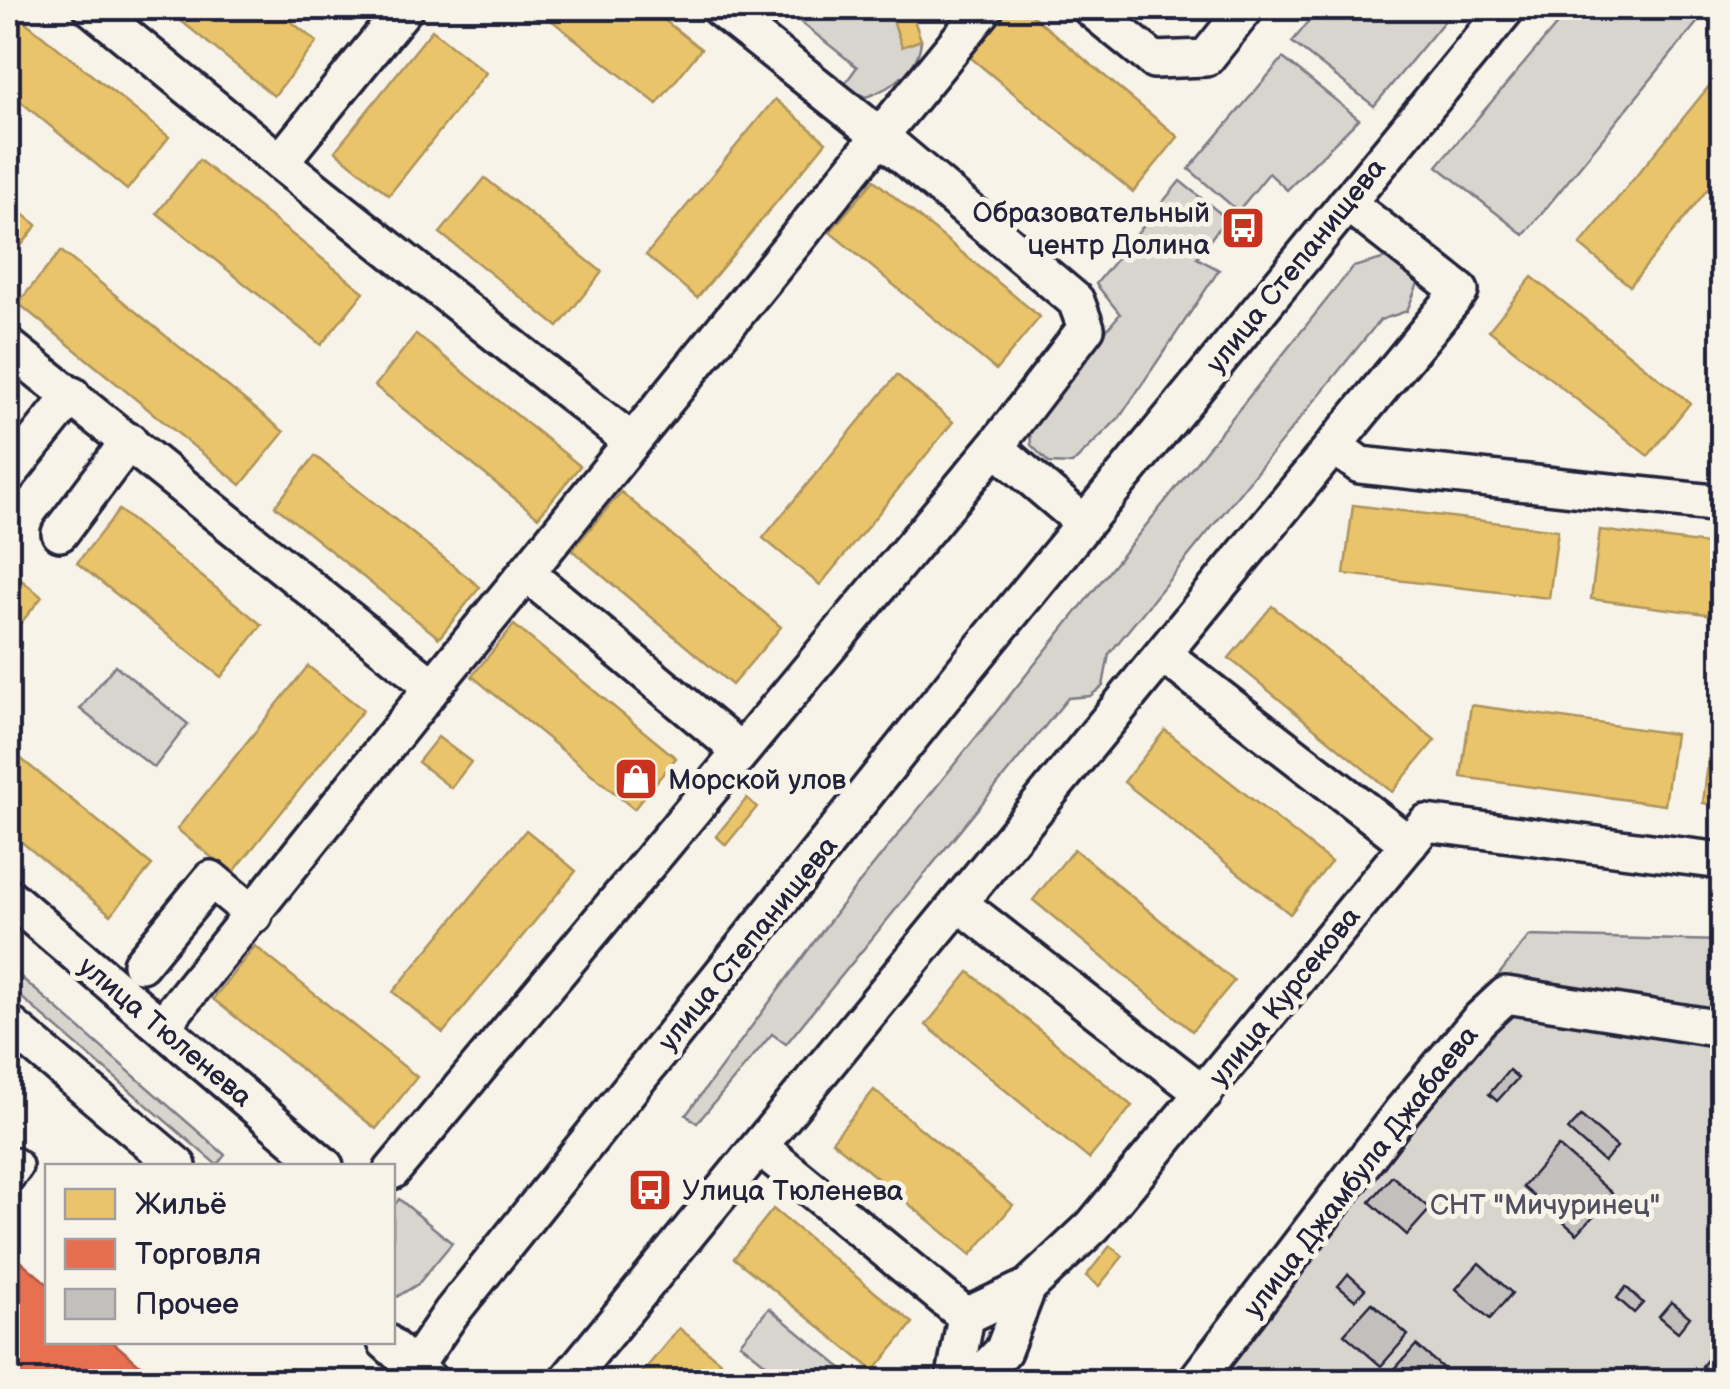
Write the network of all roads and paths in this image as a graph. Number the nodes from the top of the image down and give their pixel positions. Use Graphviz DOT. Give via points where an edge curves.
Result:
graph roads {
  1 [pos="92,8"];
  2 [pos="405,8"];
  3 [pos="718,8"];
  4 [pos="985,8"];
  5 [pos="1090,8"];
  6 [pos="1246,8"];
  7 [pos="1507,8"];
  8 [pos="880,136"];
  9 [pos="280,162"];
  10 [pos="1347,202"];
  11 [pos="8,346"];
  12 [pos="72,395"];
  13 [pos="129,441"];
  14 [pos="632,442"];
  15 [pos="1334,446"];
  16 [pos="995,447"];
  17 [pos="8,475"];
  18 [pos="1722,504"];
  19 [pos="1084,523"];
  20 [pos="60,534"];
  21 [pos="526,572"];
  22 [pos="1164,655"];
  23 [pos="433,686"];
  24 [pos="738,755"];
  25 [pos="1409,844"];
  26 [pos="1722,861"];
  27 [pos="8,896"];
  28 [pos="960,904"];
  29 [pos="254,914"];
  30 [pos="141,964"];
  31 [pos="8,1023"];
  32 [pos="162,1026"];
  33 [pos="1722,1029"];
  34 [pos="1204,1094"];
  35 [pos="760,1148"];
  36 [pos="176,1164"];
  37 [pos="323,1164"];
  38 [pos="395,1166"];
  39 [pos="1028,1287"];
  40 [pos="966,1316"];
  41 [pos="388,1344"];
  42 [pos="416,1377"];
  43 [pos="566,1382"];
  44 [pos="954,1382"];
  45 [pos="973,1382"];
  46 [pos="1195,1382"];
  1 -- 9 [label="street"];
  2 -- 9 [label="street"];
  3 -- 8 [label="street"];
  4 -- 8 [label="street"];
  5 -- 6 [label="street" via="1154,60 1206,58"];
  7 -- 10 [label="street, улица Степанищева"];
  8 -- 14 [label="street"];
  8 -- 16 [label="street" via="1076,300 1086,328"];
  9 -- 14 [label="street"];
  10 -- 15 [label="street" via="1460,292"];
  10 -- 19 [label="street, улица Степанищева"];
  11 -- 12 [label="street"];
  12 -- 13 [label="street"];
  12 -- 17 [label="street"];
  13 -- 20 [label="street"];
  13 -- 23 [label="street"];
  14 -- 21 [label="street"];
  15 -- 18 [label="street" via="1360,465"];
  15 -- 22 [label="street"];
  16 -- 19 [label="street"];
  16 -- 24 [label="street"];
  19 -- 42 [label="street, улица Степанищева" via="451,1313"];
  21 -- 23 [label="street"];
  21 -- 24 [label="street"];
  22 -- 25 [label="street"];
  22 -- 28 [label="street"];
  23 -- 29 [label="street"];
  24 -- 38 [label="street"];
  25 -- 26 [label="street, улица Курсекова" via="1426,823"];
  25 -- 34 [label="street, улица Курсекова"];
  27 -- 32 [label="street, улица Тюленева"];
  28 -- 34 [label="street"];
  28 -- 35 [label="street"];
  29 -- 30 [label="street" via="211,879"];
  29 -- 32 [label="street"];
  31 -- 36 [label="street"];
  32 -- 37 [label="street, улица Тюленева"];
  33 -- 46 [label="street, улица Джамбула Джабаева" via="1506,995 1403,1110"];
  34 -- 39 [label="street, улица Курсекова" via="1092,1226"];
  35 -- 40 [label="street"];
  35 -- 43 [label="street"];
  39 -- 40 [label="street, улица Курсекова"];
  39 -- 45 [label="street" via="1002,1351"];
  40 -- 44 [label="street"];
  41 -- 42 [label="street"];
}
